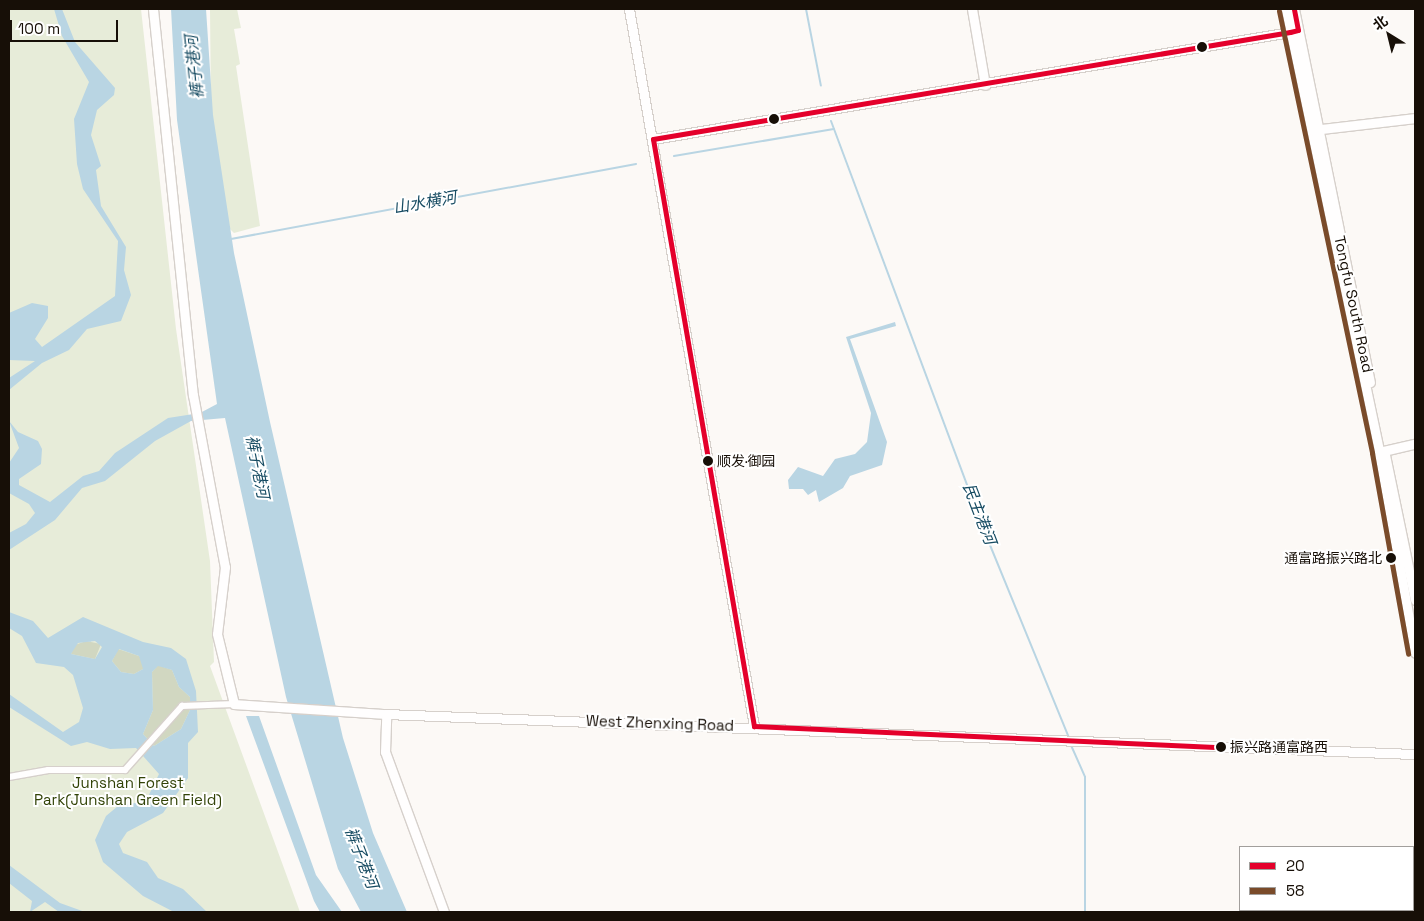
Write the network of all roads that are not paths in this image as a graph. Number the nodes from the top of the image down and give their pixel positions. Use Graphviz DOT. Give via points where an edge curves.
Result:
graph roads {
  1 [pos="153,9"];
  2 [pos="628,9"];
  3 [pos="972,9"];
  4 [pos="1286,9"];
  5 [pos="1294,9"];
  6 [pos="1294,31"];
  7 [pos="985,85"];
  8 [pos="1415,118"];
  9 [pos="1314,130"];
  10 [pos="653,139"];
  11 [pos="1415,444"];
  12 [pos="1381,451"];
  13 [pos="1415,600"];
  14 [pos="1415,653"];
  15 [pos="234,704"];
  16 [pos="386,714"];
  17 [pos="754,726"];
  18 [pos="1383,754"];
  19 [pos="1415,754"];
  20 [pos="1415,760"];
  21 [pos="9,776"];
  22 [pos="444,912"];
  1 -- 15 [label="street" via="197,421 224,567 218,642"];
  2 -- 10 [label="street"];
  3 -- 7 [label="street"];
  4 -- 6 [label="street, Tongfu South Road"];
  5 -- 6 [label="street, Tongfu South Road"];
  6 -- 7 [label="street"];
  6 -- 9 [label="street, Tongfu South Road"];
  7 -- 10 [label="street"];
  8 -- 9 [label="street"];
  9 -- 12 [label="street, Tongfu South Road"];
  10 -- 17 [label="street"];
  11 -- 12 [label="street"];
  12 -- 13 [label="street, Tongfu South Road"];
  12 -- 14 [label="street, Tongfu South Road"];
  15 -- 16 [label="street, West Zhenxing Road"];
  15 -- 21 [label="street" via="182,706 128,769 48,770"];
  16 -- 17 [label="street, West Zhenxing Road"];
  16 -- 22 [label="street" via="385,752"];
  17 -- 18 [label="street, West Zhenxing Road"];
  18 -- 19 [label="street, West Zhenxing Road"];
  18 -- 20 [label="street, West Zhenxing Road"];
}
